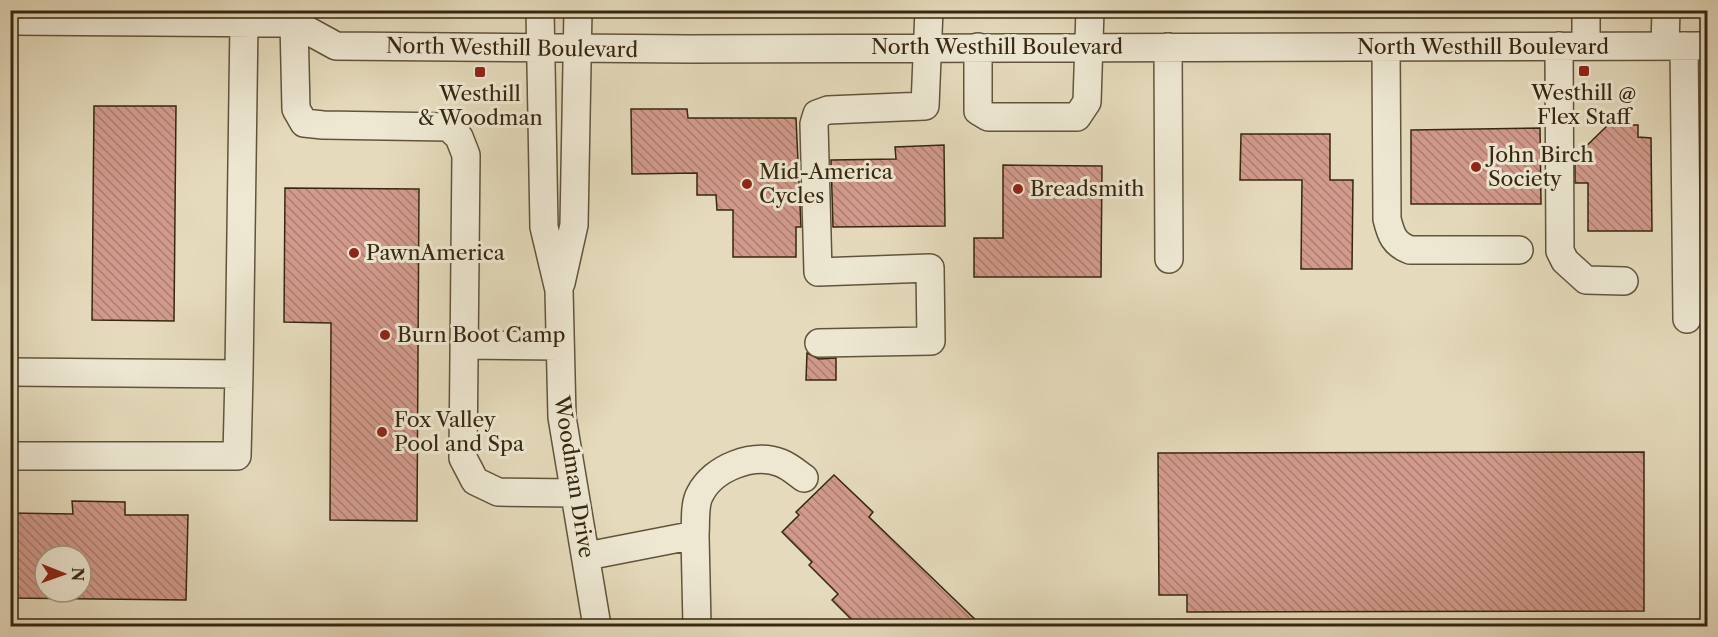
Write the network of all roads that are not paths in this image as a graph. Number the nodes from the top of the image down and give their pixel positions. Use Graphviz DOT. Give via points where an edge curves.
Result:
graph roads {
  1 [pos="540,10"];
  2 [pos="578,10"];
  3 [pos="929,10"];
  4 [pos="1090,10"];
  5 [pos="1586,10"];
  6 [pos="1666,10"];
  7 [pos="304,17"];
  8 [pos="10,21"];
  9 [pos="244,22"];
  10 [pos="1586,45"];
  11 [pos="1090,46"];
  12 [pos="1559,46"];
  13 [pos="1686,46"];
  14 [pos="928,47"];
  15 [pos="978,47"];
  16 [pos="1168,47"];
  17 [pos="1386,47"];
  18 [pos="540,48"];
  19 [pos="577,49"];
  20 [pos="1518,250"];
  21 [pos="1169,259"];
  22 [pos="1624,280"];
  23 [pos="559,290"];
  24 [pos="1687,319"];
  25 [pos="819,343"];
  26 [pos="464,345"];
  27 [pos="560,346"];
  28 [pos="10,372"];
  29 [pos="239,375"];
  30 [pos="10,456"];
  31 [pos="804,478"];
  32 [pos="574,493"];
  33 [pos="695,535"];
  34 [pos="587,556"];
  35 [pos="597,627"];
  36 [pos="697,627"];
  1 -- 18 [label="street, Woodman Drive"];
  2 -- 19 [label="street, Woodman Drive"];
  3 -- 14 [label="street"];
  4 -- 11 [label="street"];
  5 -- 10 [label="street"];
  6 -- 13 [label="street"];
  7 -- 9 [label="street, North Westhill Boulevard"];
  7 -- 18 [label="street, North Westhill Boulevard" via="336,46"];
  7 -- 26 [label="street" via="296,109 304,123 448,127 459,137 466,155"];
  8 -- 9 [label="street, North Westhill Boulevard"];
  9 -- 29 [label="street"];
  10 -- 12 [label="street, North Westhill Boulevard"];
  10 -- 13 [label="street, North Westhill Boulevard"];
  11 -- 15 [label="street, North Westhill Boulevard"];
  11 -- 15 [label="street" via="1087,102 1077,117 988,117 978,111"];
  11 -- 16 [label="street, North Westhill Boulevard"];
  12 -- 17 [label="street, North Westhill Boulevard"];
  12 -- 22 [label="street" via="1560,250 1565,261 1586,280"];
  13 -- 24 [label="street"];
  14 -- 15 [label="street, North Westhill Boulevard"];
  14 -- 19 [label="street, North Westhill Boulevard"];
  14 -- 25 [label="street" via="925,106 828,110 817,114 814,124 818,272 930,268 931,341"];
  16 -- 17 [label="street, North Westhill Boulevard"];
  16 -- 21 [label="street"];
  17 -- 20 [label="street" via="1387,219 1392,238 1410,250"];
  18 -- 19 [label="street, North Westhill Boulevard"];
  18 -- 23 [label="street, Woodman Drive" via="544,227"];
  19 -- 23 [label="street, Woodman Drive" via="574,225"];
  23 -- 27 [label="street, Woodman Drive"];
  26 -- 27 [label="street"];
  26 -- 32 [label="street" via="463,458 475,481 498,492"];
  27 -- 32 [label="street, Woodman Drive" via="562,417"];
  28 -- 29 [label="street"];
  29 -- 30 [label="street" via="237,456"];
  31 -- 33 [label="street" via="780,463 756,460 730,466 710,479 698,496"];
  32 -- 34 [label="street, Woodman Drive"];
  33 -- 34 [label="street"];
  33 -- 36 [label="street"];
  34 -- 35 [label="street, Woodman Drive"];
}
